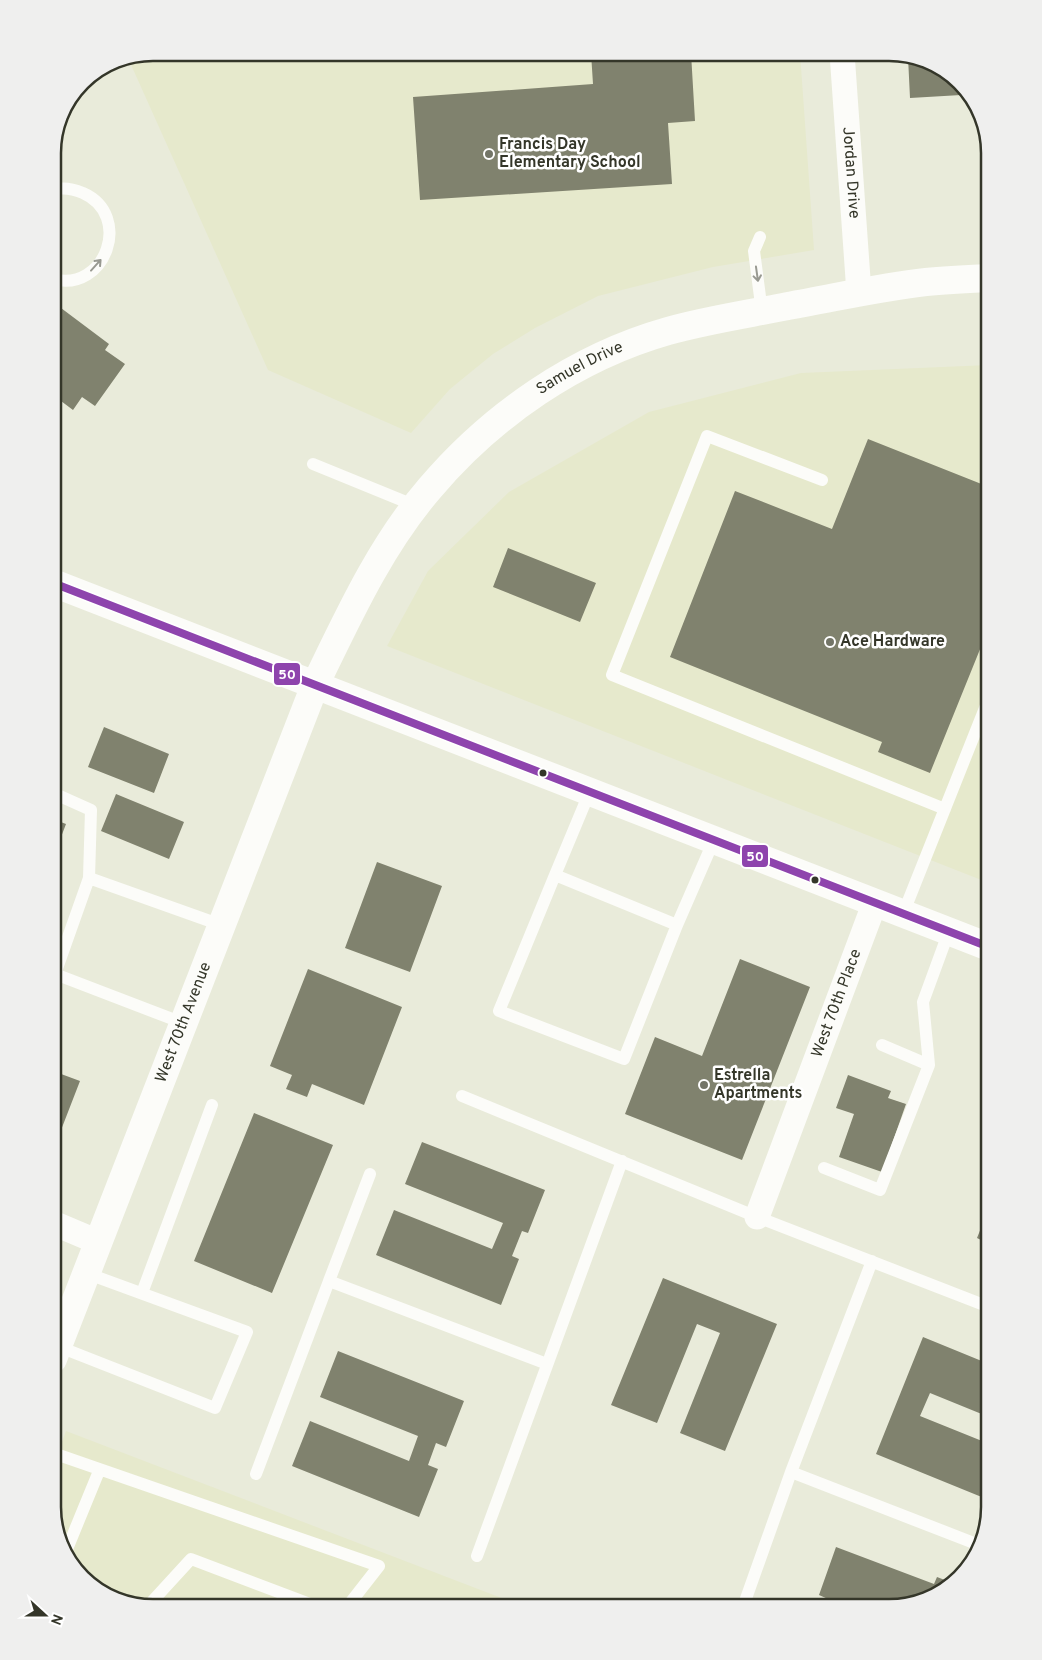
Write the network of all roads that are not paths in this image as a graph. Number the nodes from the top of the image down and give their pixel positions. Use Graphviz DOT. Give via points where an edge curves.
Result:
graph roads {
  1 [pos="843,61"];
  2 [pos="61,188"];
  3 [pos="760,237"];
  4 [pos="981,279"];
  5 [pos="61,280"];
  6 [pos="859,293"];
  7 [pos="762,312"];
  8 [pos="313,464"];
  9 [pos="822,480"];
  10 [pos="416,506"];
  11 [pos="61,593"];
  12 [pos="315,685"];
  13 [pos="981,720"];
  14 [pos="590,791"];
  15 [pos="61,797"];
  16 [pos="945,809"];
  17 [pos="714,840"];
  18 [pos="555,875"];
  19 [pos="89,878"];
  20 [pos="875,902"];
  21 [pos="903,914"];
  22 [pos="221,925"];
  23 [pos="677,925"];
  24 [pos="949,931"];
  25 [pos="981,943"];
  26 [pos="61,957"];
  27 [pos="61,976"];
  28 [pos="183,1023"];
  29 [pos="882,1045"];
  30 [pos="929,1064"];
  31 [pos="462,1096"];
  32 [pos="212,1105"];
  33 [pos="622,1161"];
  34 [pos="824,1168"];
  35 [pos="370,1174"];
  36 [pos="757,1217"];
  37 [pos="61,1227"];
  38 [pos="98,1242"];
  39 [pos="872,1261"];
  40 [pos="86,1273"];
  41 [pos="329,1281"];
  42 [pos="142,1293"];
  43 [pos="981,1303"];
  44 [pos="61,1338"];
  45 [pos="61,1355"];
  46 [pos="547,1364"];
  47 [pos="61,1456"];
  48 [pos="99,1470"];
  49 [pos="790,1472"];
  50 [pos="256,1474"];
  51 [pos="974,1543"];
  52 [pos="70,1544"];
  53 [pos="477,1556"];
  54 [pos="154,1599"];
  55 [pos="297,1599"];
  56 [pos="353,1599"];
  57 [pos="746,1599"];
  1 -- 6 [label="street, Jordan Drive"];
  5 -- 2 [label="lane, one-way" via="74,280 99,264 107,252 113,218 90,196"];
  3 -- 7 [label="lane, one-way" via="754,251"];
  4 -- 6 [label="main road, Samuel Drive" via="926,282"];
  6 -- 7 [label="main road, Samuel Drive"];
  7 -- 10 [label="main road, Samuel Drive" via="667,331 588,362 528,398 478,438"];
  8 -- 10 [label="lane"];
  9 -- 16 [label="lane" via="707,436 612,675"];
  10 -- 12 [label="main road, Samuel Drive" via="389,542"];
  11 -- 12 [label="main road"];
  12 -- 14 [label="main road"];
  12 -- 22 [label="main road, West 70th Avenue"];
  13 -- 16 [label="lane"];
  14 -- 17 [label="main road"];
  14 -- 18 [label="lane"];
  15 -- 19 [label="lane" via="91,810"];
  16 -- 21 [label="lane"];
  17 -- 20 [label="main road"];
  17 -- 23 [label="lane"];
  18 -- 23 [label="lane"];
  18 -- 23 [label="lane" via="499,1011 624,1059"];
  19 -- 22 [label="lane"];
  19 -- 26 [label="lane"];
  20 -- 21 [label="main road"];
  20 -- 36 [label="street, West 70th Place"];
  21 -- 24 [label="main road"];
  22 -- 28 [label="main road, West 70th Avenue"];
  24 -- 25 [label="main road"];
  24 -- 30 [label="lane" via="923,1002"];
  27 -- 28 [label="lane"];
  28 -- 38 [label="main road, West 70th Avenue"];
  29 -- 30 [label="lane"];
  30 -- 34 [label="lane" via="880,1190"];
  31 -- 33 [label="lane"];
  32 -- 42 [label="lane"];
  33 -- 36 [label="lane"];
  33 -- 46 [label="lane"];
  35 -- 41 [label="lane"];
  36 -- 39 [label="lane"];
  37 -- 38 [label="street"];
  38 -- 40 [label="main road, West 70th Avenue"];
  39 -- 43 [label="lane"];
  39 -- 49 [label="lane"];
  40 -- 42 [label="lane"];
  40 -- 44 [label="main road, West 70th Avenue"];
  41 -- 46 [label="lane"];
  41 -- 50 [label="lane"];
  42 -- 45 [label="lane" via="247,1332 215,1408"];
  46 -- 53 [label="lane"];
  47 -- 48 [label="lane"];
  48 -- 52 [label="lane"];
  48 -- 56 [label="lane" via="379,1566"];
  49 -- 51 [label="lane"];
  49 -- 57 [label="lane"];
  54 -- 55 [label="lane" via="191,1559"];
}
